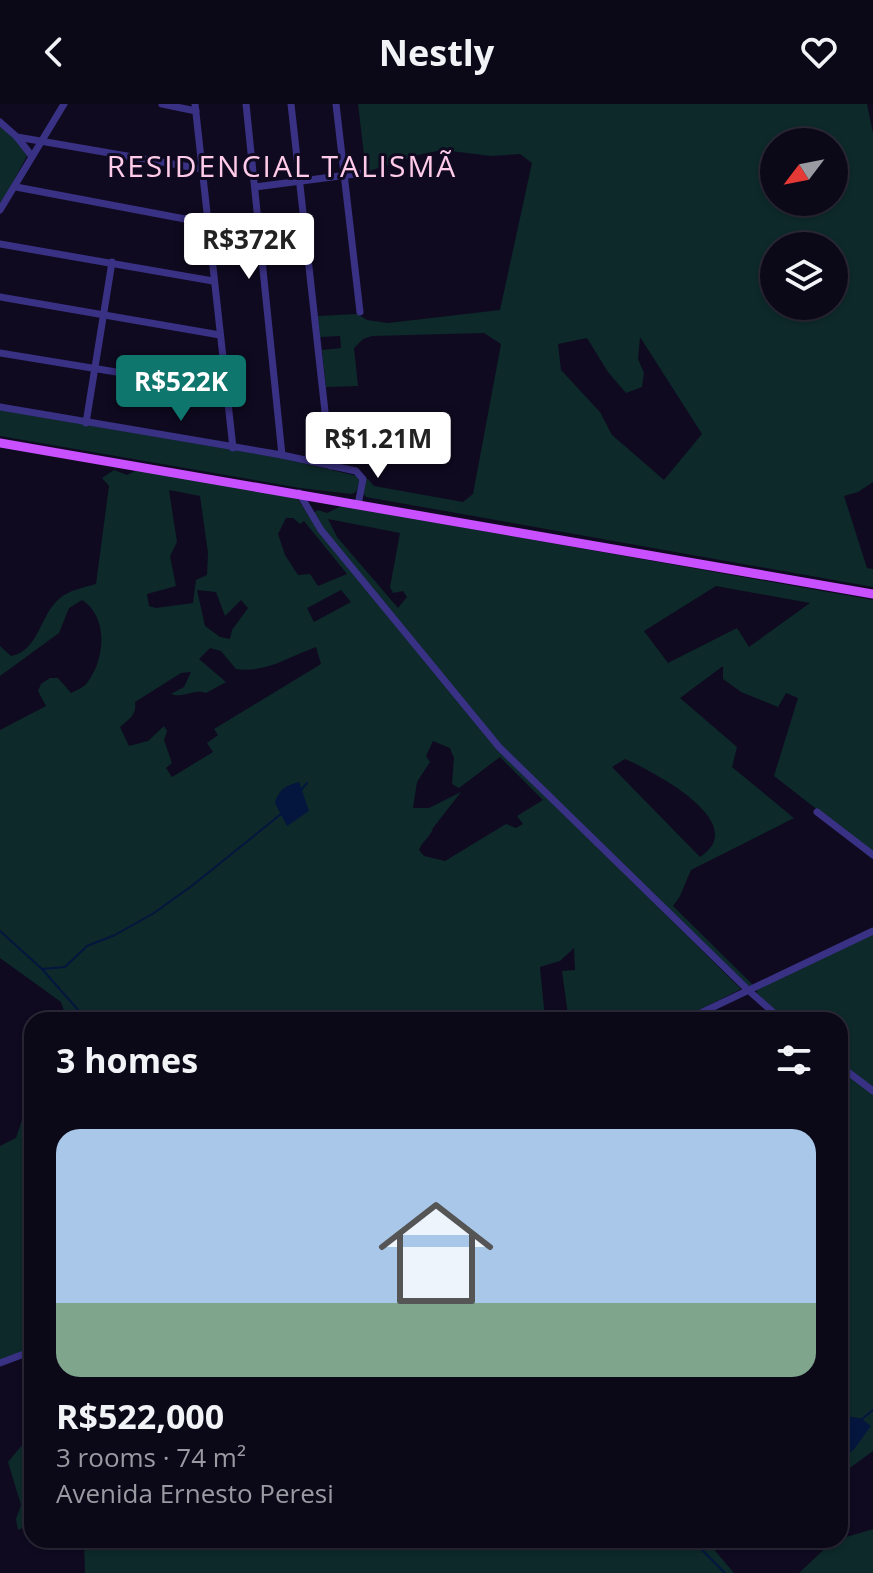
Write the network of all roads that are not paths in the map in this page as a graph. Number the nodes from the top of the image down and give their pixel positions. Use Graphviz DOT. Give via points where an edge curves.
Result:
graph roads {
  1 [pos="64,104"];
  2 [pos="162,104"];
  3 [pos="246,104"];
  4 [pos="291,104"];
  5 [pos="336,104"];
  6 [pos="195,107"];
  7 [pos="0,122"];
  8 [pos="17,137"];
  9 [pos="43,140"];
  10 [pos="31,155"];
  11 [pos="202,169"];
  12 [pos="363,173"];
  13 [pos="344,175"];
  14 [pos="300,180"];
  15 [pos="16,187"];
  16 [pos="255,187"];
  17 [pos="0,210"];
  18 [pos="206,223"];
  19 [pos="0,244"];
  20 [pos="112,262"];
  21 [pos="213,281"];
  22 [pos="0,297"];
  23 [pos="360,312"];
  24 [pos="105,315"];
  25 [pos="220,335"];
  26 [pos="0,353"];
  27 [pos="95,370"];
  28 [pos="226,390"];
  29 [pos="0,407"];
  30 [pos="86,423"];
  31 [pos="0,443"];
  32 [pos="233,448"];
  33 [pos="282,455"];
  34 [pos="331,466"];
  35 [pos="299,493"];
  36 [pos="358,505"];
  37 [pos="873,594"];
  38 [pos="817,812"];
  39 [pos="873,855"];
  40 [pos="873,931"];
  41 [pos="748,990"];
  42 [pos="703,1012"];
  43 [pos="773,1012"];
  44 [pos="848,1072"];
  45 [pos="873,1091"];
  46 [pos="24,1354"];
  47 [pos="0,1363"];
  1 -- 9 [label="street"];
  2 -- 6 [label="street"];
  3 -- 16 [label="street"];
  4 -- 14 [label="street"];
  5 -- 13 [label="street"];
  6 -- 11 [label="street"];
  7 -- 8 [label="street"];
  8 -- 9 [label="street"];
  8 -- 10 [label="street"];
  9 -- 10 [label="street"];
  9 -- 11 [label="street"];
  10 -- 15 [label="street"];
  11 -- 18 [label="street"];
  12 -- 13 [label="street"];
  13 -- 14 [label="street"];
  13 -- 23 [label="street"];
  14 -- 16 [label="street"];
  14 -- 34 [label="street"];
  15 -- 17 [label="street"];
  15 -- 18 [label="street"];
  16 -- 33 [label="street"];
  18 -- 21 [label="street"];
  19 -- 20 [label="street"];
  20 -- 21 [label="street"];
  20 -- 24 [label="street"];
  21 -- 25 [label="street"];
  22 -- 24 [label="street"];
  24 -- 25 [label="street"];
  24 -- 27 [label="street"];
  25 -- 28 [label="street"];
  26 -- 27 [label="street"];
  27 -- 28 [label="street"];
  27 -- 30 [label="street"];
  28 -- 32 [label="street"];
  29 -- 30 [label="street"];
  30 -- 32 [label="street"];
  31 -- 35 [label="main road"];
  32 -- 33 [label="street"];
  33 -- 34 [label="street"];
  34 -- 36 [label="street" via="362,476"];
  35 -- 36 [label="main road"];
  35 -- 41 [label="street" via="321,530 499,747"];
  36 -- 37 [label="main road"];
  38 -- 39 [label="street"];
  40 -- 41 [label="street"];
  41 -- 42 [label="street"];
  41 -- 43 [label="street"];
  44 -- 45 [label="street"];
  46 -- 47 [label="street"];
}
